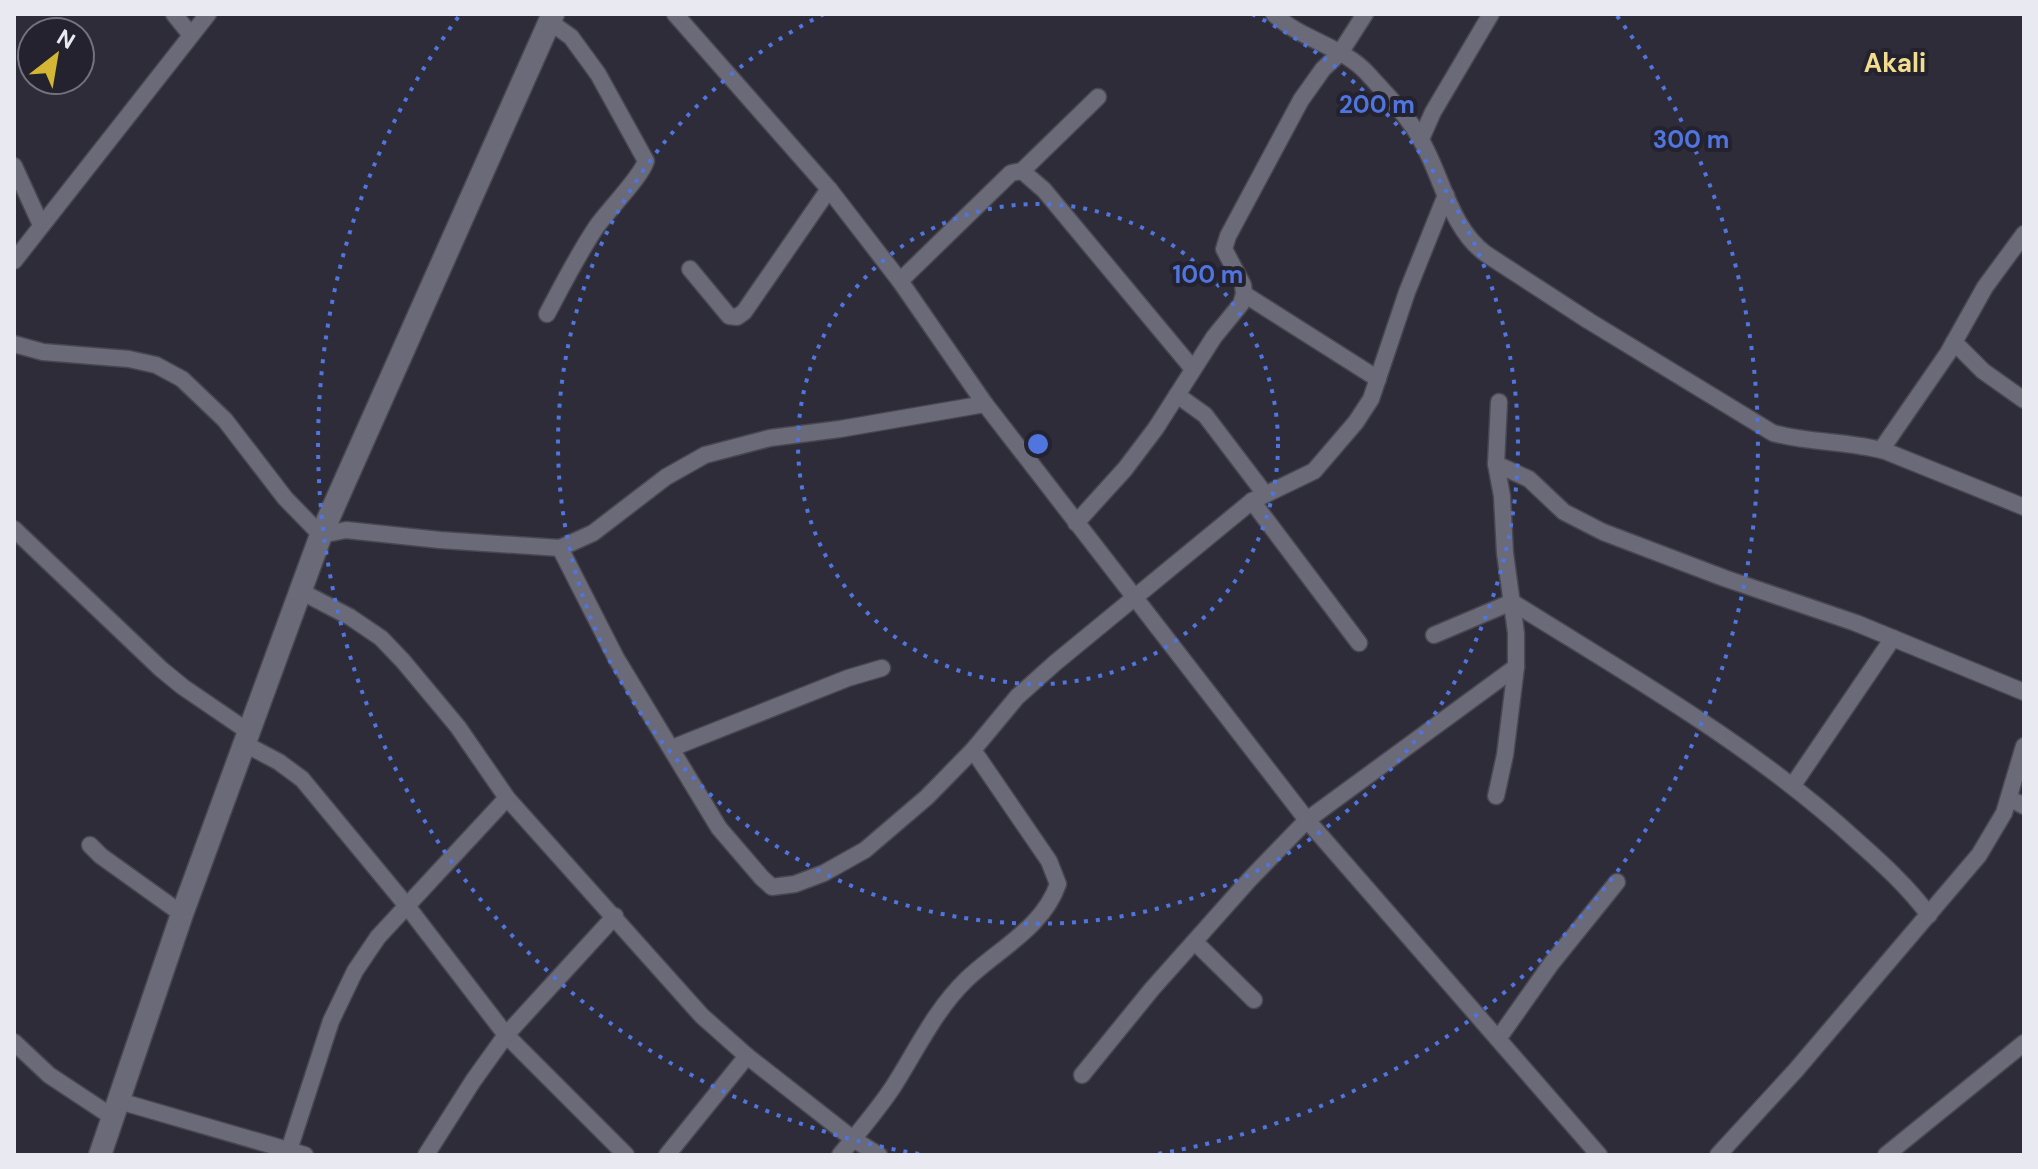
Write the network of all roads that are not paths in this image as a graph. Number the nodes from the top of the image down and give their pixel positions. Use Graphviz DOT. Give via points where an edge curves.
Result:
graph roads {
  1 [pos="174,14"];
  2 [pos="208,14"];
  3 [pos="675,14"];
  4 [pos="1274,14"];
  5 [pos="1365,14"];
  6 [pos="1491,14"];
  7 [pos="551,18"];
  8 [pos="190,34"];
  9 [pos="1340,53"];
  10 [pos="1098,97"];
  11 [pos="1421,139"];
  12 [pos="14,166"];
  13 [pos="1022,171"];
  14 [pos="829,189"];
  15 [pos="1446,195"];
  16 [pos="41,225"];
  17 [pos="2024,234"];
  18 [pos="14,261"];
  19 [pos="690,269"];
  20 [pos="900,281"];
  21 [pos="1244,294"];
  22 [pos="547,314"];
  23 [pos="1954,342"];
  24 [pos="14,344"];
  25 [pos="1193,369"];
  26 [pos="1378,379"];
  27 [pos="1177,395"];
  28 [pos="2024,400"];
  29 [pos="1499,402"];
  30 [pos="985,404"];
  31 [pos="1881,450"];
  32 [pos="1496,464"];
  33 [pos="1259,498"];
  34 [pos="2024,507"];
  35 [pos="1076,523"];
  36 [pos="14,529"];
  37 [pos="321,535"];
  38 [pos="560,548"];
  39 [pos="302,592"];
  40 [pos="1134,598"];
  41 [pos="1512,602"];
  42 [pos="1434,635"];
  43 [pos="1893,638"];
  44 [pos="1359,643"];
  45 [pos="1516,667"];
  46 [pos="882,668"];
  47 [pos="2024,692"];
  48 [pos="247,738"];
  49 [pos="2024,746"];
  50 [pos="672,748"];
  51 [pos="973,750"];
  52 [pos="1793,785"];
  53 [pos="1496,796"];
  54 [pos="507,798"];
  55 [pos="2016,802"];
  56 [pos="1307,820"];
  57 [pos="90,845"];
  58 [pos="1617,882"];
  59 [pos="407,906"];
  60 [pos="182,914"];
  61 [pos="1929,915"];
  62 [pos="615,916"];
  63 [pos="1195,942"];
  64 [pos="1254,1000"];
  65 [pos="506,1035"];
  66 [pos="1498,1039"];
  67 [pos="14,1042"];
  68 [pos="2024,1043"];
  69 [pos="747,1056"];
  70 [pos="1082,1075"];
  71 [pos="116,1110"];
  72 [pos="853,1139"];
  73 [pos="300,1154"];
  74 [pos="100,1155"];
  75 [pos="426,1155"];
  76 [pos="626,1155"];
  77 [pos="667,1155"];
  78 [pos="840,1155"];
  79 [pos="879,1155"];
  80 [pos="1599,1155"];
  81 [pos="1718,1155"];
  82 [pos="1886,1155"];
  1 -- 8 [label="street"];
  2 -- 8 [label="street"];
  3 -- 14 [label="street"];
  4 -- 9 [label="street"];
  5 -- 9 [label="street"];
  6 -- 11 [label="street"];
  7 -- 22 [label="street" via="598,74 646,161 597,226"];
  7 -- 37 [label="street"];
  8 -- 16 [label="street"];
  9 -- 11 [label="street" via="1365,71"];
  9 -- 21 [label="street" via="1301,100 1228,236 1224,249"];
  10 -- 13 [label="street"];
  11 -- 15 [label="street"];
  12 -- 16 [label="street"];
  13 -- 20 [label="street" via="1011,173"];
  13 -- 25 [label="street" via="1044,190"];
  14 -- 19 [label="street" via="737,317 729,316"];
  14 -- 20 [label="street"];
  15 -- 26 [label="street"];
  15 -- 31 [label="street" via="1470,238 1486,254 1760,426 1788,437"];
  16 -- 18 [label="street"];
  17 -- 23 [label="street"];
  20 -- 30 [label="street"];
  21 -- 25 [label="street"];
  21 -- 26 [label="street"];
  23 -- 28 [label="street"];
  23 -- 31 [label="street"];
  24 -- 37 [label="street" via="43,352 129,359 182,379 225,420"];
  25 -- 27 [label="street"];
  26 -- 33 [label="street" via="1356,422 1314,471"];
  27 -- 33 [label="street" via="1205,415"];
  27 -- 35 [label="street" via="1125,469"];
  29 -- 32 [label="street"];
  30 -- 35 [label="street"];
  30 -- 38 [label="street" via="770,438 705,455 666,477 593,533"];
  31 -- 34 [label="street"];
  32 -- 41 [label="street"];
  32 -- 43 [label="street" via="1529,479 1564,512 1603,532"];
  33 -- 40 [label="street"];
  33 -- 44 [label="street"];
  35 -- 40 [label="street"];
  36 -- 48 [label="street" via="183,687"];
  37 -- 38 [label="street" via="346,530"];
  37 -- 39 [label="street"];
  38 -- 50 [label="street" via="616,658"];
  39 -- 48 [label="street"];
  39 -- 54 [label="street" via="381,638 458,727"];
  40 -- 51 [label="street" via="1017,697"];
  40 -- 56 [label="street"];
  41 -- 42 [label="street"];
  41 -- 45 [label="street"];
  41 -- 52 [label="street" via="1658,692"];
  43 -- 47 [label="street"];
  43 -- 52 [label="street"];
  45 -- 53 [label="street"];
  45 -- 56 [label="street"];
  46 -- 50 [label="street"];
  48 -- 59 [label="street" via="302,779"];
  48 -- 60 [label="street"];
  49 -- 55 [label="street"];
  50 -- 51 [label="street" via="719,828 772,887 824,873 865,850"];
  51 -- 72 [label="street" via="1049,861 1058,884 1045,911 964,981"];
  52 -- 61 [label="street" via="1885,867"];
  54 -- 59 [label="street"];
  54 -- 62 [label="street"];
  55 -- 61 [label="street"];
  56 -- 63 [label="street"];
  56 -- 66 [label="street"];
  57 -- 60 [label="street"];
  58 -- 66 [label="street"];
  59 -- 65 [label="street"];
  59 -- 73 [label="street" via="355,971 331,1021"];
  60 -- 71 [label="street"];
  61 -- 81 [label="street"];
  62 -- 65 [label="street"];
  62 -- 69 [label="street" via="702,1016"];
  63 -- 64 [label="street"];
  63 -- 70 [label="street"];
  65 -- 75 [label="street"];
  65 -- 76 [label="street"];
  66 -- 80 [label="street"];
  67 -- 71 [label="street" via="49,1075"];
  68 -- 82 [label="street"];
  69 -- 72 [label="street"];
  69 -- 77 [label="street"];
  71 -- 73 [label="street"];
  71 -- 74 [label="street"];
  72 -- 78 [label="street"];
  72 -- 79 [label="street"];
}
